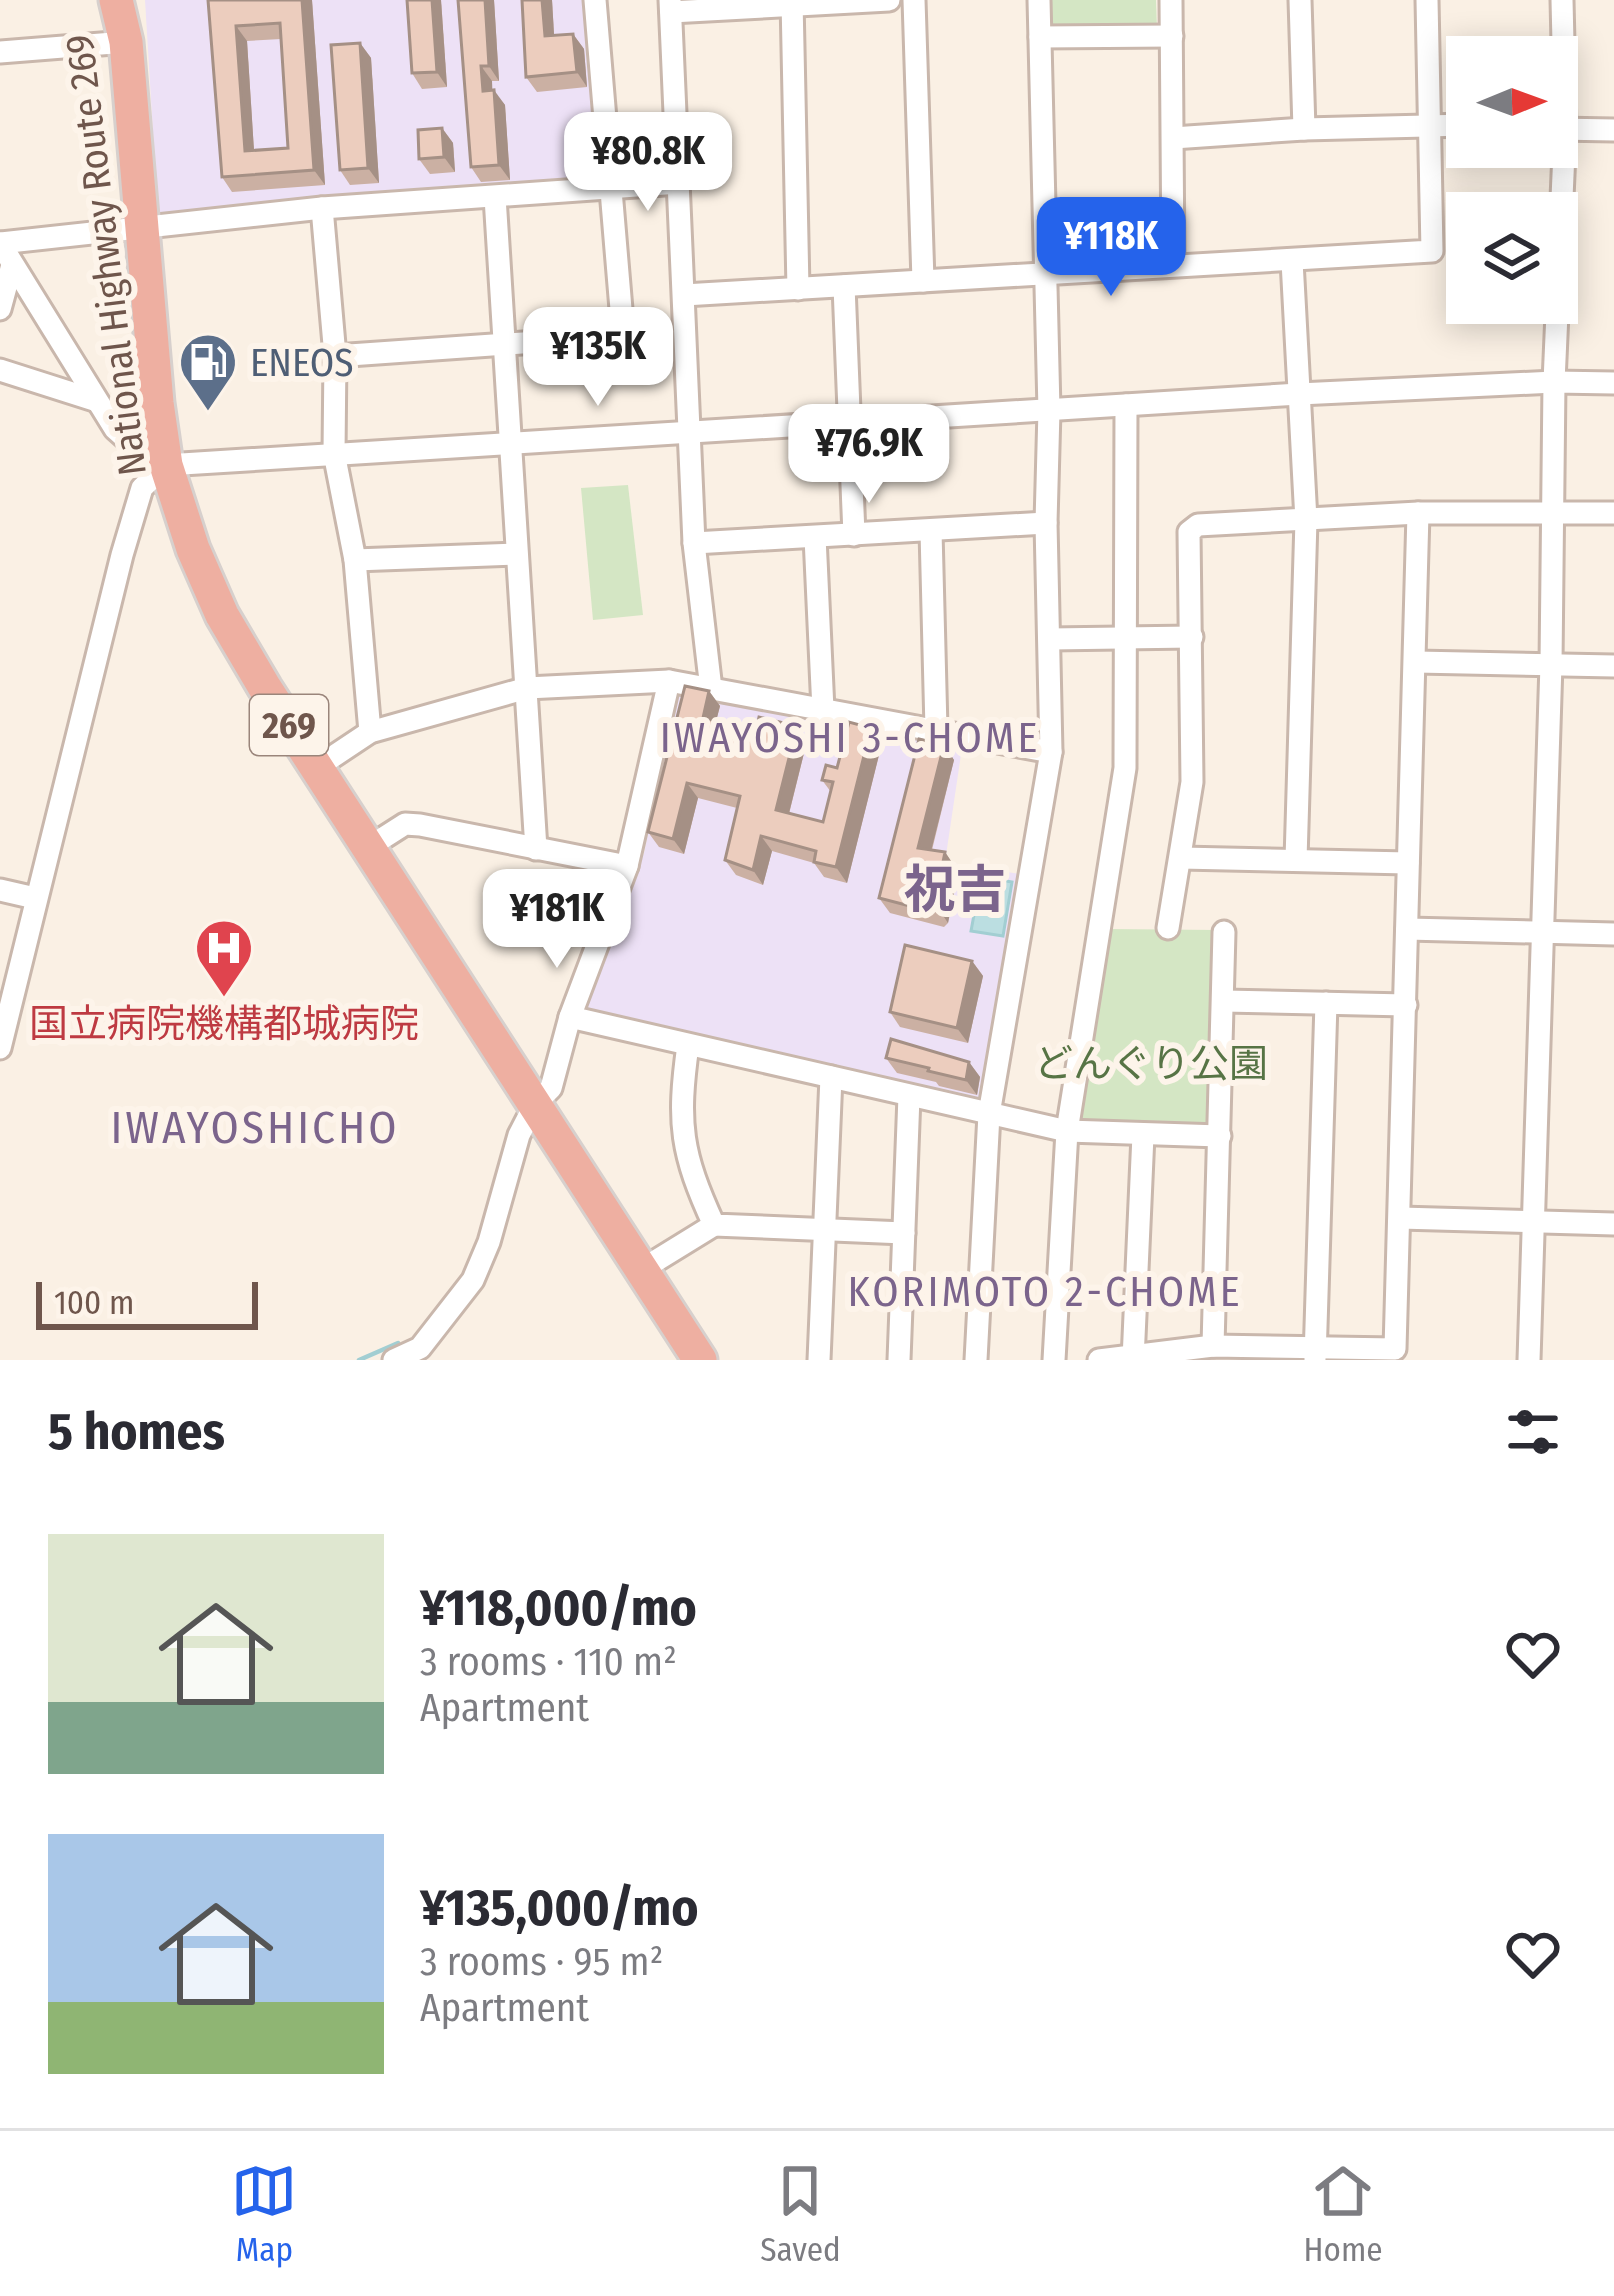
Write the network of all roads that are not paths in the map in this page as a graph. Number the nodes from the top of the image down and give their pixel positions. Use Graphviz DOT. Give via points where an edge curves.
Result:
graph roads {
  1 [pos="116,0"];
  2 [pos="595,0"];
  3 [pos="889,0"];
  4 [pos="914,0"];
  5 [pos="1039,0"];
  6 [pos="1171,0"];
  7 [pos="1300,0"];
  8 [pos="1427,0"];
  9 [pos="1562,0"];
  10 [pos="792,3"];
  11 [pos="671,6"];
  12 [pos="1172,35"];
  13 [pos="1562,36"];
  14 [pos="1040,37"];
  15 [pos="126,42"];
  16 [pos="0,52"];
  17 [pos="1429,124"];
  18 [pos="1446,124"];
  19 [pos="1304,129"];
  20 [pos="1578,129"];
  21 [pos="1614,130"];
  22 [pos="1173,139"];
  23 [pos="1560,168"];
  24 [pos="679,183"];
  25 [pos="612,188"];
  26 [pos="495,196"];
  27 [pos="322,208"];
  28 [pos="143,226"];
  29 [pos="0,243"];
  30 [pos="1292,261"];
  31 [pos="1173,265"];
  32 [pos="12,266"];
  33 [pos="1044,275"];
  34 [pos="922,281"];
  35 [pos="844,286"];
  36 [pos="798,289"];
  37 [pos="684,295"];
  38 [pos="0,309"];
  39 [pos="504,342"];
  40 [pos="335,356"];
  41 [pos="0,370"];
  42 [pos="1554,382"];
  43 [pos="1614,383"];
  44 [pos="1299,394"];
  45 [pos="94,400"];
  46 [pos="1126,405"];
  47 [pos="1048,410"];
  48 [pos="853,422"];
  49 [pos="690,431"];
  50 [pos="510,443"];
  51 [pos="334,453"];
  52 [pos="166,465"];
  53 [pos="1555,512"];
  54 [pos="1418,513"];
  55 [pos="1614,513"];
  56 [pos="1306,520"];
  57 [pos="1046,523"];
  58 [pos="931,532"];
  59 [pos="854,536"];
  60 [pos="815,537"];
  61 [pos="694,543"];
  62 [pos="516,554"];
  63 [pos="355,560"];
  64 [pos="1123,638"];
  65 [pos="1192,638"];
  66 [pos="1050,639"];
  67 [pos="1416,662"];
  68 [pos="1551,664"];
  69 [pos="1614,666"];
  70 [pos="669,681"];
  71 [pos="527,688"];
  72 [pos="711,689"];
  73 [pos="823,710"];
  74 [pos="936,730"];
  75 [pos="370,732"];
  76 [pos="1051,752"];
  77 [pos="316,768"];
  78 [pos="369,847"];
  79 [pos="536,849"];
  80 [pos="1181,858"];
  81 [pos="1296,860"];
  82 [pos="1408,862"];
  83 [pos="627,866"];
  84 [pos="0,890"];
  85 [pos="35,898"];
  86 [pos="1168,928"];
  87 [pos="1407,929"];
  88 [pos="1224,932"];
  89 [pos="1540,932"];
  90 [pos="1614,934"];
  91 [pos="1224,1001"];
  92 [pos="1326,1003"];
  93 [pos="1406,1005"];
  94 [pos="570,1017"];
  95 [pos="688,1045"];
  96 [pos="0,1048"];
  97 [pos="831,1077"];
  98 [pos="909,1096"];
  99 [pos="535,1104"];
  100 [pos="989,1114"];
  101 [pos="1067,1131"];
  102 [pos="1143,1135"];
  103 [pos="1220,1136"];
  104 [pos="1400,1218"];
  105 [pos="1532,1221"];
  106 [pos="1614,1224"];
  107 [pos="715,1225"];
  108 [pos="825,1228"];
  109 [pos="904,1233"];
  110 [pos="641,1270"];
  111 [pos="1213,1346"];
  112 [pos="427,1354"];
  113 [pos="1315,1354"];
  114 [pos="1132,1357"];
  115 [pos="394,1360"];
  116 [pos="700,1360"];
  117 [pos="819,1360"];
  118 [pos="898,1360"];
  119 [pos="976,1360"];
  120 [pos="1054,1360"];
  121 [pos="1099,1360"];
  122 [pos="1529,1360"];
  1 -- 15 [label="highway, National Highway Route 269 / 269"];
  2 -- 25 [label="street"];
  3 -- 10 [label="street"];
  4 -- 34 [label="street"];
  5 -- 14 [label="street"];
  6 -- 12 [label="street"];
  7 -- 19 [label="street"];
  8 -- 17 [label="street"];
  9 -- 13 [label="street"];
  10 -- 11 [label="street"];
  10 -- 36 [label="street"];
  11 -- 24 [label="street"];
  12 -- 14 [label="street"];
  12 -- 22 [label="street"];
  14 -- 33 [label="street"];
  15 -- 16 [label="street"];
  15 -- 28 [label="highway, National Highway Route 269 / 269"];
  17 -- 18 [label="street"];
  17 -- 19 [label="street"];
  17 -- 30 [label="street" via="1432,250"];
  19 -- 22 [label="street"];
  20 -- 21 [label="street"];
  22 -- 31 [label="street"];
  23 -- 42 [label="street"];
  24 -- 25 [label="street"];
  24 -- 37 [label="street"];
  25 -- 26 [label="street"];
  25 -- 39 [label="street" via="617,331"];
  26 -- 27 [label="street"];
  26 -- 39 [label="street"];
  27 -- 28 [label="street"];
  27 -- 40 [label="street"];
  28 -- 29 [label="street"];
  28 -- 52 [label="highway, National Highway Route 269 / 269"];
  29 -- 32 [label="street"];
  30 -- 31 [label="street"];
  30 -- 44 [label="street"];
  31 -- 33 [label="street"];
  32 -- 38 [label="street"];
  32 -- 45 [label="street"];
  33 -- 34 [label="street"];
  33 -- 47 [label="street"];
  34 -- 35 [label="street"];
  35 -- 36 [label="street"];
  35 -- 48 [label="street"];
  36 -- 37 [label="street"];
  37 -- 49 [label="street"];
  39 -- 40 [label="street"];
  39 -- 50 [label="street"];
  40 -- 51 [label="street"];
  41 -- 45 [label="street"];
  42 -- 43 [label="street"];
  42 -- 44 [label="street"];
  42 -- 53 [label="street"];
  44 -- 46 [label="street"];
  44 -- 56 [label="street"];
  45 -- 52 [label="street" via="133,446"];
  46 -- 47 [label="street"];
  46 -- 64 [label="street"];
  47 -- 48 [label="street"];
  47 -- 57 [label="street"];
  48 -- 49 [label="street"];
  48 -- 59 [label="street"];
  49 -- 50 [label="street"];
  49 -- 61 [label="street"];
  50 -- 51 [label="street"];
  50 -- 62 [label="street"];
  51 -- 52 [label="street"];
  51 -- 63 [label="street"];
  52 -- 77 [label="highway, National Highway Route 269 / 269" via="222,615"];
  52 -- 85 [label="street" via="142,488"];
  53 -- 54 [label="street"];
  53 -- 55 [label="street"];
  53 -- 68 [label="street"];
  54 -- 56 [label="street"];
  54 -- 67 [label="street"];
  56 -- 65 [label="street" via="1198,525 1189,532"];
  56 -- 81 [label="street"];
  57 -- 58 [label="street"];
  57 -- 66 [label="street"];
  58 -- 59 [label="street"];
  58 -- 74 [label="street"];
  59 -- 60 [label="street"];
  60 -- 61 [label="street"];
  60 -- 73 [label="street"];
  61 -- 72 [label="street"];
  62 -- 63 [label="street"];
  62 -- 71 [label="street"];
  63 -- 75 [label="street"];
  64 -- 65 [label="street"];
  64 -- 66 [label="street"];
  64 -- 101 [label="street" via="1125,768"];
  65 -- 80 [label="street" via="1192,782"];
  66 -- 76 [label="street"];
  67 -- 68 [label="street"];
  67 -- 82 [label="street"];
  68 -- 69 [label="street"];
  68 -- 89 [label="street"];
  70 -- 71 [label="street"];
  70 -- 72 [label="street"];
  70 -- 83 [label="street"];
  71 -- 75 [label="street"];
  71 -- 79 [label="street"];
  72 -- 73 [label="street"];
  73 -- 74 [label="street"];
  74 -- 76 [label="street"];
  75 -- 77 [label="street"];
  76 -- 100 [label="street"];
  77 -- 78 [label="highway, National Highway Route 269 / 269"];
  78 -- 79 [label="street" via="405,824"];
  78 -- 99 [label="highway, National Highway Route 269 / 269"];
  79 -- 83 [label="street"];
  80 -- 81 [label="street"];
  80 -- 86 [label="street"];
  81 -- 82 [label="street"];
  82 -- 87 [label="street"];
  83 -- 94 [label="street"];
  84 -- 85 [label="street"];
  85 -- 96 [label="street"];
  87 -- 89 [label="street"];
  87 -- 93 [label="street"];
  88 -- 91 [label="street"];
  89 -- 90 [label="street"];
  89 -- 105 [label="street"];
  91 -- 92 [label="street"];
  91 -- 103 [label="street"];
  92 -- 93 [label="street"];
  92 -- 113 [label="street"];
  93 -- 104 [label="street"];
  94 -- 95 [label="street"];
  94 -- 99 [label="street" via="551,1088"];
  95 -- 97 [label="street"];
  95 -- 107 [label="street" via="683,1147"];
  97 -- 98 [label="street"];
  97 -- 108 [label="street"];
  98 -- 100 [label="street"];
  98 -- 109 [label="street"];
  99 -- 110 [label="highway, National Highway Route 269 / 269"];
  99 -- 112 [label="street" via="473,1280"];
  100 -- 101 [label="street"];
  100 -- 119 [label="street"];
  101 -- 102 [label="street"];
  101 -- 120 [label="street"];
  102 -- 103 [label="street"];
  102 -- 114 [label="street"];
  103 -- 111 [label="street"];
  104 -- 105 [label="street"];
  104 -- 113 [label="street" via="1395,1349"];
  105 -- 106 [label="street"];
  105 -- 122 [label="street"];
  107 -- 108 [label="street"];
  107 -- 110 [label="street"];
  108 -- 109 [label="street"];
  108 -- 117 [label="street"];
  109 -- 118 [label="street"];
  110 -- 116 [label="highway, National Highway Route 269 / 269"];
  111 -- 113 [label="street"];
  111 -- 114 [label="street"];
  112 -- 115 [label="street"];
  114 -- 121 [label="street"];
}
